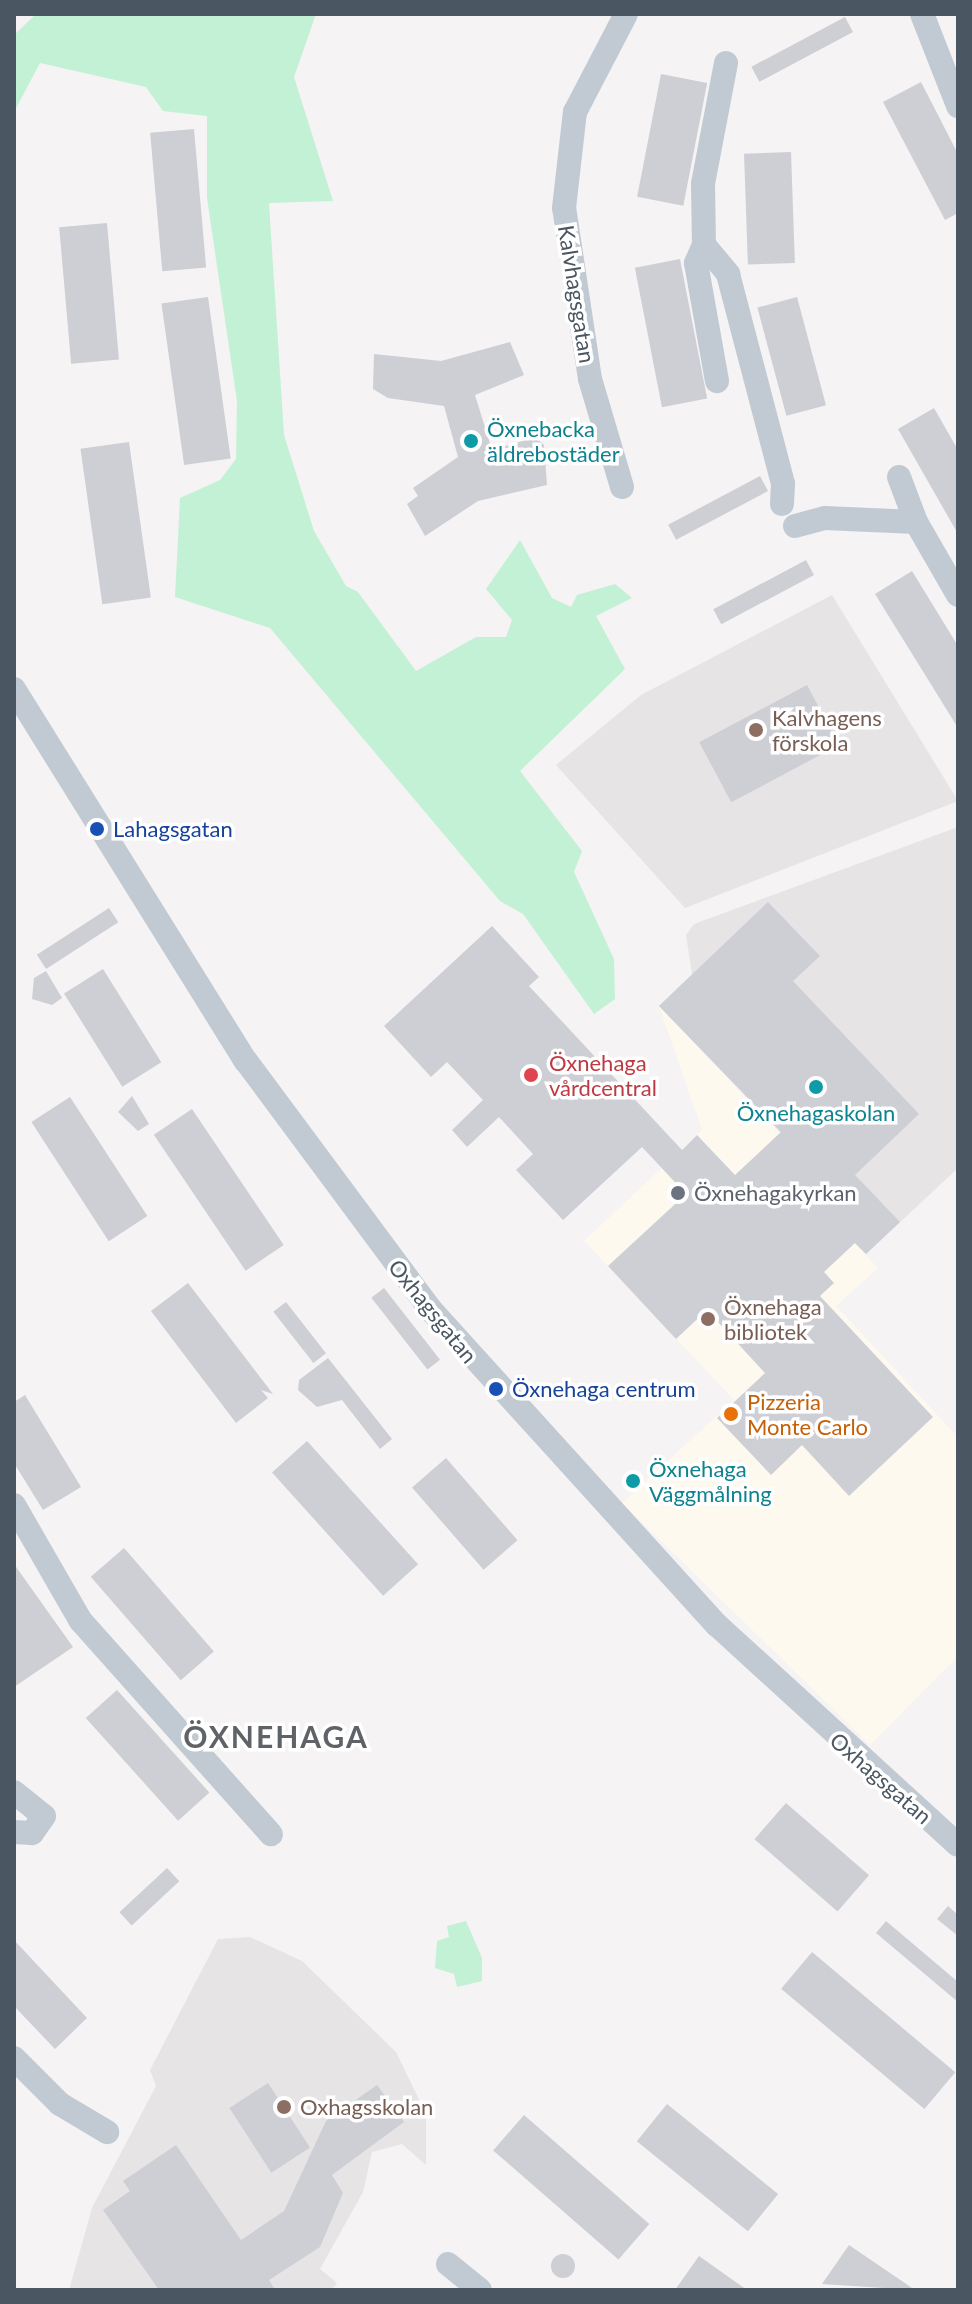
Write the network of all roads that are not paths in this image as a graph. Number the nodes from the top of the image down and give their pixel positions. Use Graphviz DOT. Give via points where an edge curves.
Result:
graph roads {
  1 [pos="626,14"];
  2 [pos="922,14"];
  3 [pos="726,63"];
  4 [pos="958,106"];
  5 [pos="704,245"];
  6 [pos="717,381"];
  7 [pos="899,477"];
  8 [pos="622,487"];
  9 [pos="782,504"];
  10 [pos="916,522"];
  11 [pos="795,526"];
  12 [pos="958,595"];
  13 [pos="17,703"];
  14 [pos="14,1505"];
  15 [pos="14,1792"];
  16 [pos="14,1832"];
  17 [pos="271,1834"];
  18 [pos="958,1845"];
  19 [pos="14,2058"];
  20 [pos="107,2132"];
  21 [pos="448,2264"];
  22 [pos="480,2290"];
  1 -- 8 [label="street, Kalvhagsgatan" via="575,112 564,208 590,379"];
  2 -- 4 [label="street"];
  3 -- 5 [label="street" via="703,184"];
  5 -- 6 [label="street" via="696,263"];
  5 -- 9 [label="street" via="728,274 783,484"];
  7 -- 10 [label="street"];
  10 -- 11 [label="street" via="825,518"];
  10 -- 12 [label="street"];
  13 -- 18 [label="street, Oxhagsgatan" via="246,1061 432,1311 717,1625"];
  14 -- 17 [label="street" via="80,1620"];
  15 -- 16 [label="street" via="44,1816 32,1833"];
  19 -- 20 [label="street" via="60,2104"];
  21 -- 22 [label="street"];
}
